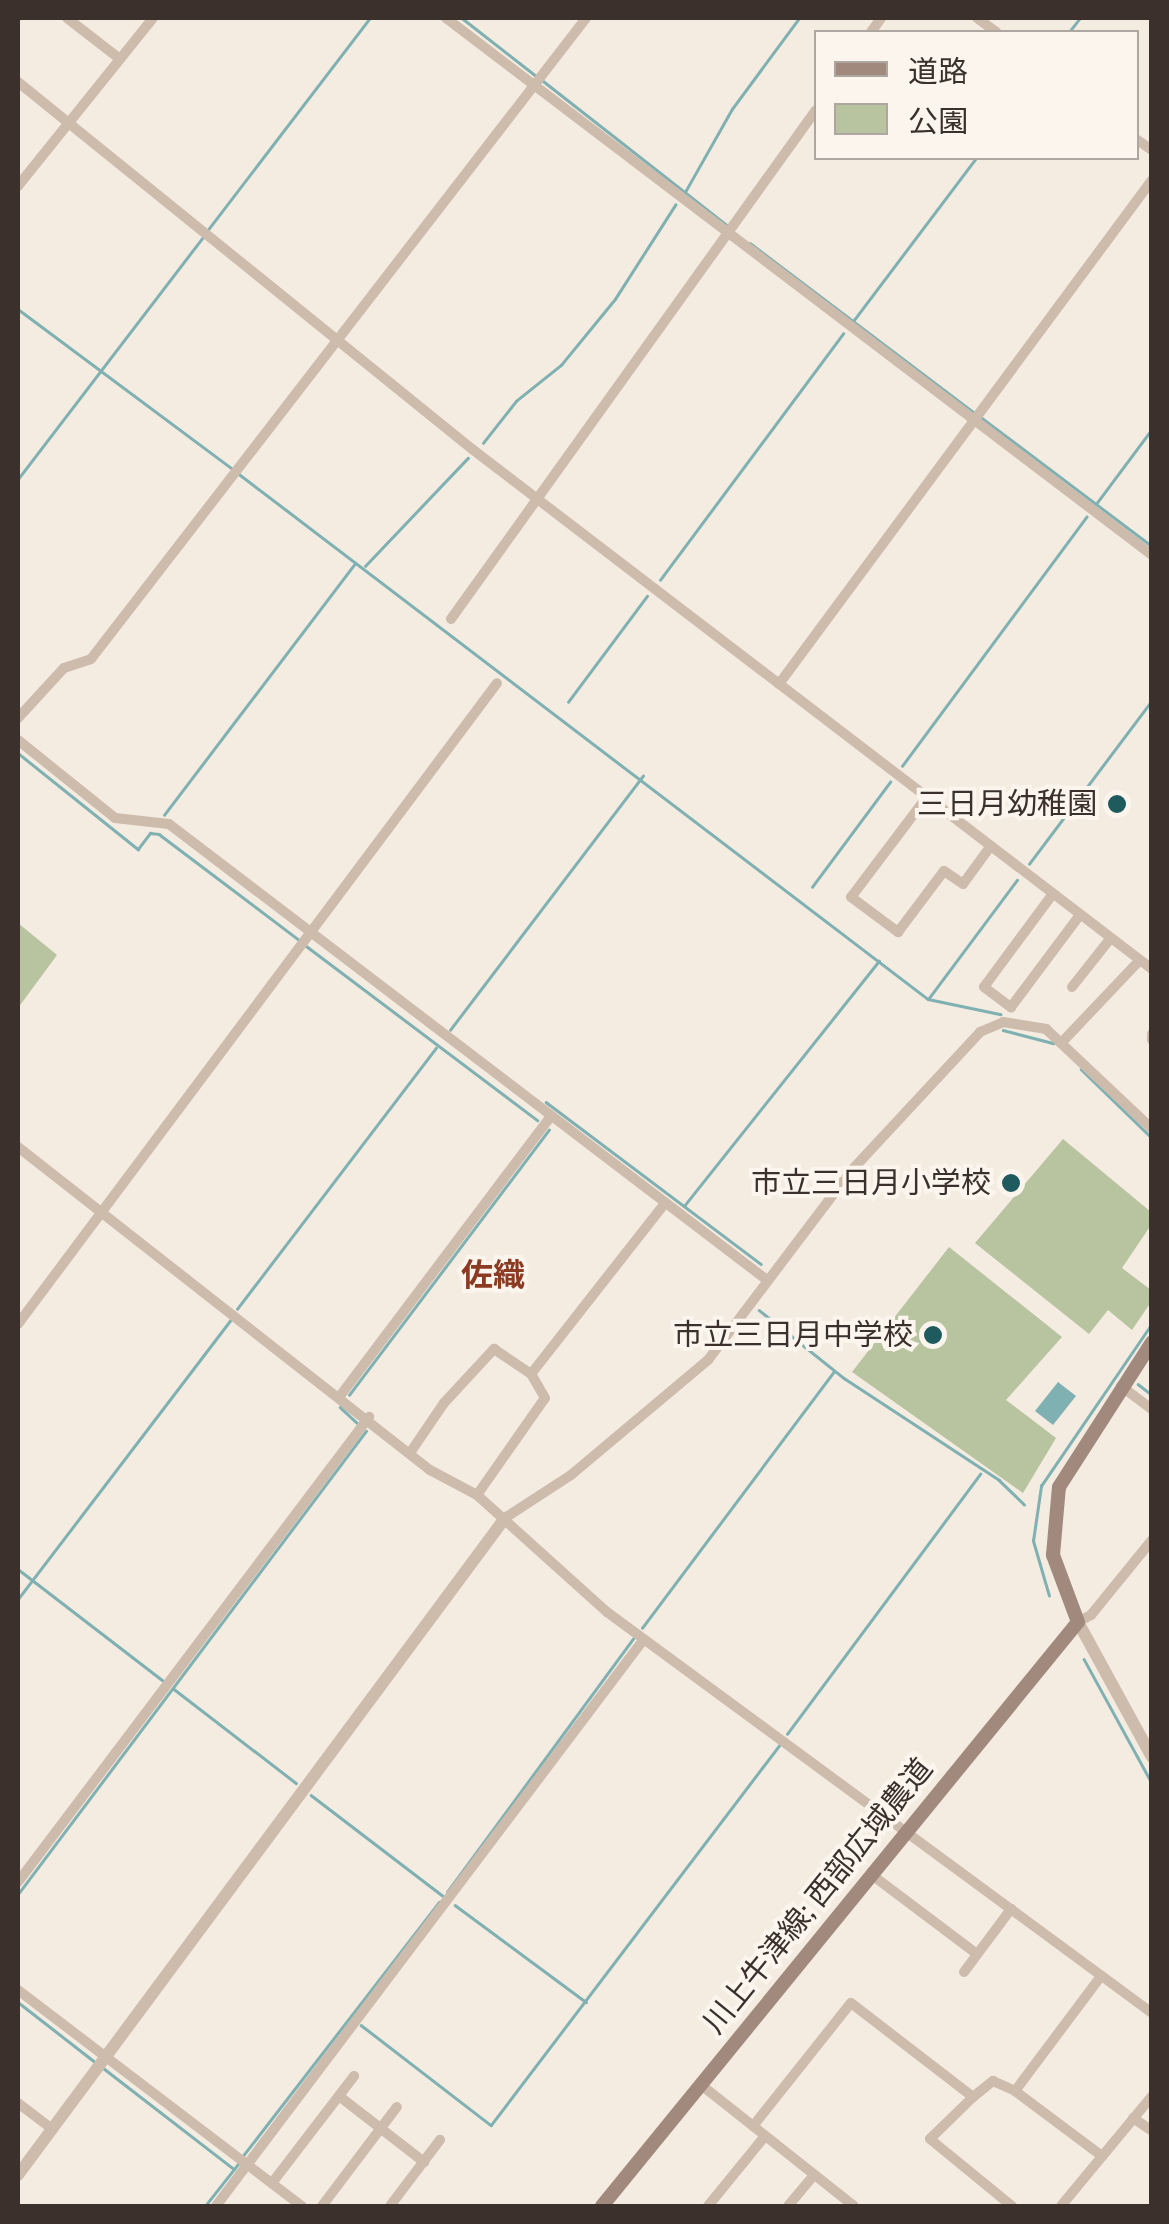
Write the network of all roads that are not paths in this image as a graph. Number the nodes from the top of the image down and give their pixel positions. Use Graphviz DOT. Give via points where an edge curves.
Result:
graph roads {
  1 [pos="68,18"];
  2 [pos="153,18"];
  3 [pos="446,18"];
  4 [pos="586,18"];
  5 [pos="120,60"];
  6 [pos="18,82"];
  7 [pos="533,86"];
  8 [pos="814,113"];
  9 [pos="68,122"];
  10 [pos="1152,180"];
  11 [pos="18,186"];
  12 [pos="731,231"];
  13 [pos="339,342"];
  14 [pos="973,421"];
  15 [pos="539,500"];
  16 [pos="1152,555"];
  17 [pos="451,619"];
  18 [pos="498,682"];
  19 [pos="779,684"];
  20 [pos="18,718"];
  21 [pos="20,747"];
  22 [pos="926,798"];
  23 [pos="990,848"];
  24 [pos="1052,895"];
  25 [pos="1079,916"];
  26 [pos="310,933"];
  27 [pos="1110,939"];
  28 [pos="1138,962"];
  29 [pos="1152,969"];
  30 [pos="1072,987"];
  31 [pos="1064,1040"];
  32 [pos="551,1116"];
  33 [pos="1152,1130"];
  34 [pos="18,1148"];
  35 [pos="666,1204"];
  36 [pos="104,1212"];
  37 [pos="767,1280"];
  38 [pos="18,1324"];
  39 [pos="1150,1349"];
  40 [pos="531,1374"];
  41 [pos="1121,1386"];
  42 [pos="340,1396"];
  43 [pos="1152,1409"];
  44 [pos="368,1417"];
  45 [pos="410,1453"];
  46 [pos="477,1495"];
  47 [pos="505,1518"];
  48 [pos="1152,1540"];
  49 [pos="1078,1622"];
  50 [pos="644,1639"];
  51 [pos="1152,1757"];
  52 [pos="906,1832"];
  53 [pos="872,1875"];
  54 [pos="18,1882"];
  55 [pos="1011,1908"];
  56 [pos="977,1954"];
  57 [pos="964,1972"];
  58 [pos="1100,1976"];
  59 [pos="18,1990"];
  60 [pos="1152,2013"];
  61 [pos="105,2058"];
  62 [pos="354,2076"];
  63 [pos="700,2084"];
  64 [pos="1015,2091"];
  65 [pos="338,2096"];
  66 [pos="1152,2096"];
  67 [pos="973,2097"];
  68 [pos="18,2102"];
  69 [pos="398,2108"];
  70 [pos="1134,2118"];
  71 [pos="753,2126"];
  72 [pos="52,2129"];
  73 [pos="381,2129"];
  74 [pos="1152,2131"];
  75 [pos="765,2136"];
  76 [pos="440,2140"];
  77 [pos="1102,2156"];
  78 [pos="424,2162"];
  79 [pos="248,2165"];
  80 [pos="18,2175"];
  81 [pos="814,2175"];
  82 [pos="272,2184"];
  83 [pos="216,2206"];
  84 [pos="302,2206"];
  85 [pos="322,2206"];
  86 [pos="390,2206"];
  87 [pos="602,2206"];
  88 [pos="708,2206"];
  89 [pos="788,2206"];
  90 [pos="854,2206"];
  91 [pos="1012,2206"];
  92 [pos="1061,2206"];
  1 -- 5 [label="street"];
  2 -- 5 [label="street"];
  3 -- 7 [label="street"];
  4 -- 7 [label="street"];
  5 -- 9 [label="street"];
  6 -- 9 [label="street"];
  7 -- 12 [label="street"];
  7 -- 13 [label="street"];
  8 -- 12 [label="street"];
  9 -- 11 [label="street"];
  9 -- 13 [label="street"];
  10 -- 14 [label="street"];
  12 -- 14 [label="street"];
  12 -- 15 [label="street"];
  13 -- 15 [label="street"];
  13 -- 20 [label="street" via="91,659 64,668"];
  14 -- 16 [label="street"];
  14 -- 19 [label="street"];
  15 -- 17 [label="street"];
  15 -- 19 [label="street"];
  18 -- 26 [label="street"];
  19 -- 22 [label="street"];
  21 -- 26 [label="street" via="115,818 170,824"];
  22 -- 23 [label="street"];
  22 -- 23 [label="street" via="851,897 898,932 944,871 963,884"];
  23 -- 24 [label="street"];
  24 -- 25 [label="street"];
  24 -- 25 [label="street" via="984,987 1012,1007"];
  25 -- 27 [label="street"];
  26 -- 32 [label="street"];
  26 -- 36 [label="street"];
  27 -- 28 [label="street"];
  27 -- 30 [label="street"];
  28 -- 29 [label="street"];
  28 -- 31 [label="street"];
  31 -- 33 [label="street"];
  31 -- 37 [label="street" via="1013,1022 980,1032 851,1172"];
  32 -- 35 [label="street"];
  32 -- 42 [label="street"];
  34 -- 36 [label="street"];
  35 -- 37 [label="street"];
  35 -- 40 [label="street"];
  36 -- 38 [label="street"];
  36 -- 42 [label="street"];
  37 -- 47 [label="street" via="729,1337 694,1373 571,1475"];
  39 -- 41 [label="main road"];
  40 -- 45 [label="street" via="494,1349"];
  40 -- 46 [label="street" via="545,1398"];
  41 -- 43 [label="street"];
  41 -- 49 [label="main road" via="1072,1459 1052,1515 1053,1555"];
  42 -- 44 [label="street"];
  44 -- 45 [label="street"];
  44 -- 54 [label="street"];
  45 -- 46 [label="street"];
  46 -- 47 [label="street"];
  47 -- 50 [label="street"];
  47 -- 61 [label="street"];
  48 -- 49 [label="street"];
  49 -- 51 [label="street"];
  49 -- 52 [label="main road, 川上牛津線; 西部広域農道"];
  50 -- 52 [label="street"];
  50 -- 79 [label="street"];
  52 -- 53 [label="main road, 川上牛津線; 西部広域農道"];
  52 -- 55 [label="street"];
  53 -- 56 [label="street"];
  53 -- 63 [label="main road, 川上牛津線; 西部広域農道"];
  55 -- 56 [label="street"];
  55 -- 58 [label="street"];
  56 -- 57 [label="street"];
  58 -- 60 [label="street"];
  58 -- 64 [label="street"];
  59 -- 61 [label="street"];
  61 -- 72 [label="street"];
  61 -- 79 [label="street"];
  62 -- 65 [label="street"];
  63 -- 71 [label="street"];
  63 -- 87 [label="main road, 川上牛津線; 西部広域農道"];
  64 -- 67 [label="street" via="993,2082"];
  64 -- 77 [label="street"];
  65 -- 73 [label="street"];
  65 -- 82 [label="street"];
  66 -- 70 [label="street"];
  67 -- 71 [label="street" via="851,2003"];
  67 -- 91 [label="street" via="930,2139"];
  68 -- 72 [label="street"];
  69 -- 73 [label="street"];
  70 -- 74 [label="street"];
  70 -- 77 [label="street"];
  71 -- 75 [label="street"];
  72 -- 80 [label="street"];
  73 -- 78 [label="street"];
  73 -- 85 [label="street"];
  75 -- 81 [label="street"];
  75 -- 88 [label="street"];
  76 -- 78 [label="street"];
  77 -- 92 [label="street"];
  78 -- 86 [label="street"];
  79 -- 82 [label="street"];
  79 -- 83 [label="street"];
  81 -- 89 [label="street"];
  81 -- 90 [label="street"];
  82 -- 84 [label="street"];
}
